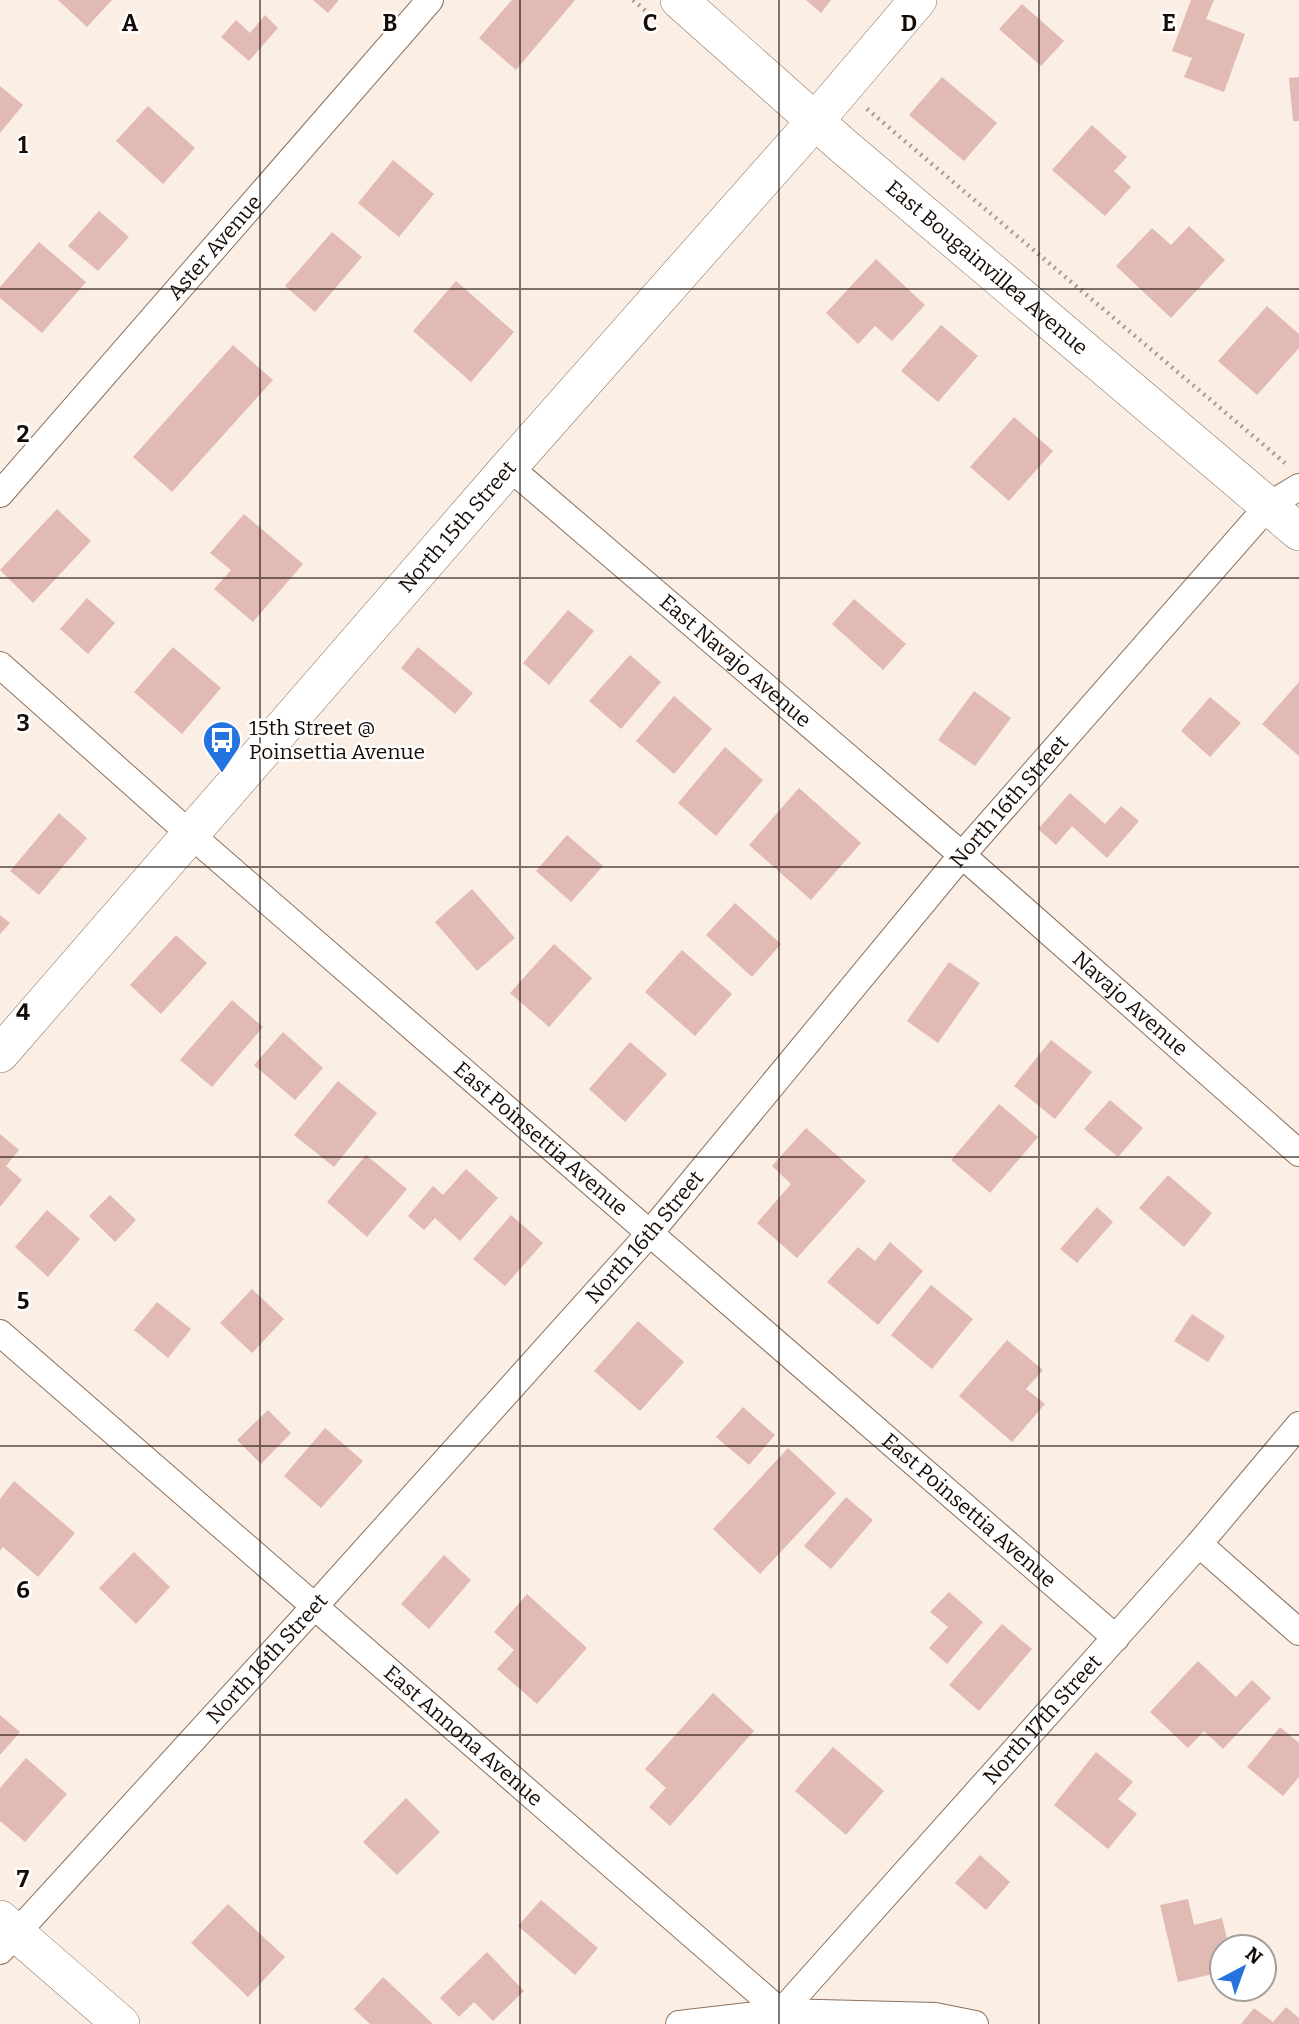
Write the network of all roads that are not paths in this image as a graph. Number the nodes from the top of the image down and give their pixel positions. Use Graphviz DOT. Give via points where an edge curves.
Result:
graph roads {
  1 [pos="430,0"];
  2 [pos="679,0"];
  3 [pos="918,0"];
  4 [pos="815,121"];
  5 [pos="509,467"];
  6 [pos="1285,486"];
  7 [pos="0,494"];
  8 [pos="1299,532"];
  9 [pos="0,666"];
  10 [pos="190,834"];
  11 [pos="962,855"];
  12 [pos="0,1054"];
  13 [pos="1299,1153"];
  14 [pos="650,1233"];
  15 [pos="0,1333"];
  16 [pos="1299,1425"];
  17 [pos="1199,1544"];
  18 [pos="315,1606"];
  19 [pos="1299,1632"];
  20 [pos="1116,1638"];
  21 [pos="5,1934"];
  22 [pos="782,2018"];
  23 [pos="121,2024"];
  24 [pos="679,2024"];
  25 [pos="975,2024"];
  1 -- 7 [label="street, Aster Avenue"];
  2 -- 4 [label="street, East Bougainvillea Avenue"];
  3 -- 4 [label="street, North 15th Street"];
  4 -- 5 [label="street, North 15th Street"];
  4 -- 6 [label="street, East Bougainvillea Avenue"];
  5 -- 10 [label="street, North 15th Street"];
  5 -- 11 [label="street, East Navajo Avenue"];
  6 -- 8 [label="street, East Bougainvillea Avenue"];
  6 -- 11 [label="street, North 16th Street"];
  9 -- 10 [label="street, East Poinsettia Avenue"];
  10 -- 12 [label="street, North 15th Street"];
  10 -- 14 [label="street, East Poinsettia Avenue"];
  11 -- 13 [label="street, Navajo Avenue"];
  11 -- 14 [label="street, North 16th Street"];
  14 -- 18 [label="street, North 16th Street"];
  14 -- 20 [label="street, East Poinsettia Avenue"];
  15 -- 18 [label="street, East Annona Avenue"];
  16 -- 17 [label="street, North 17th Street"];
  17 -- 19 [label="street"];
  17 -- 20 [label="street, North 17th Street"];
  18 -- 21 [label="street, North 16th Street"];
  18 -- 22 [label="street, East Annona Avenue"];
  20 -- 22 [label="street, North 17th Street"];
  21 -- 23 [label="street"];
  22 -- 24 [label="street"];
  22 -- 25 [label="street" via="935,2016"];
}
